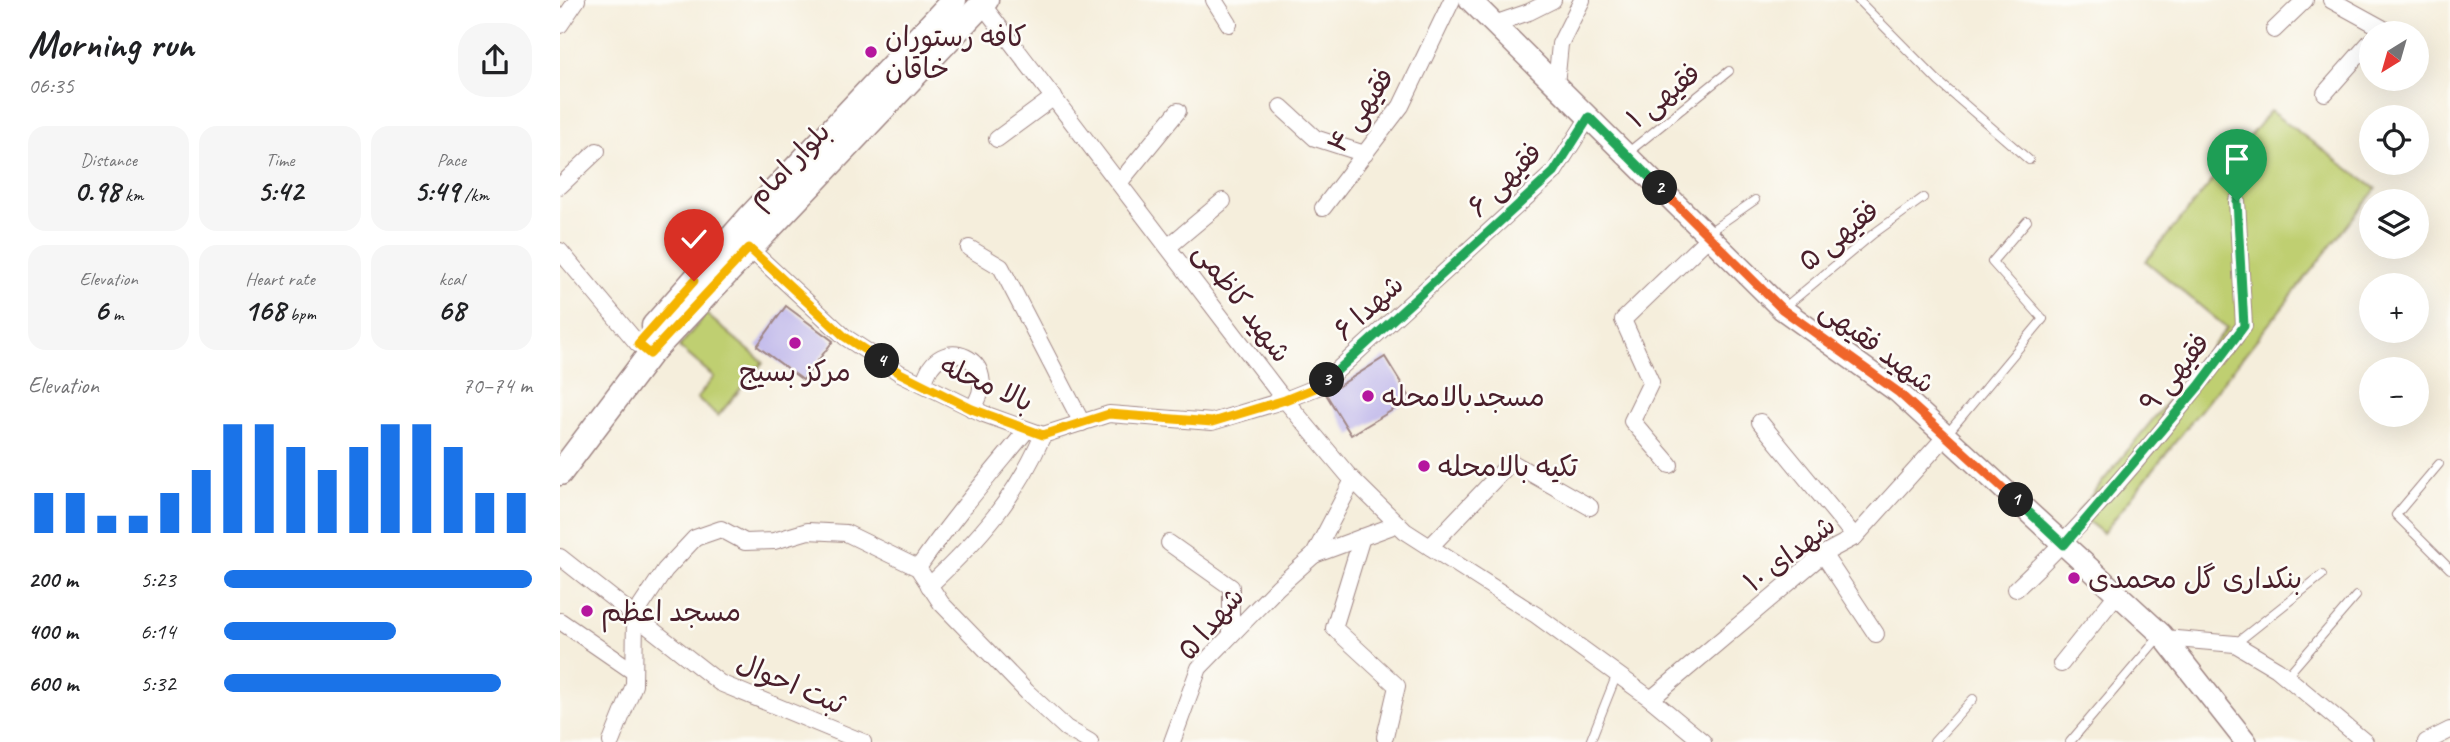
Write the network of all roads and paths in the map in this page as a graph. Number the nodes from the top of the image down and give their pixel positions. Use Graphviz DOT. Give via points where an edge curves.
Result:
graph roads {
  1 [pos="577,0"];
  2 [pos="954,0"];
  3 [pos="1214,0"];
  4 [pos="1452,0"];
  5 [pos="1470,0"];
  6 [pos="1553,0"];
  7 [pos="1583,0"];
  8 [pos="1858,0"];
  9 [pos="2305,0"];
  10 [pos="2331,0"];
  11 [pos="984,2"];
  12 [pos="2369,21"];
  13 [pos="1229,24"];
  14 [pos="1494,24"];
  15 [pos="560,25"];
  16 [pos="2274,30"];
  17 [pos="2359,55"];
  18 [pos="1729,71"];
  19 [pos="1556,85"];
  20 [pos="2325,93"];
  21 [pos="1054,97"];
  22 [pos="1281,107"];
  23 [pos="1178,111"];
  24 [pos="1589,117"];
  25 [pos="997,139"];
  26 [pos="597,151"];
  27 [pos="1365,153"];
  28 [pos="1626,154"];
  29 [pos="2029,160"];
  30 [pos="1119,183"];
  31 [pos="560,186"];
  32 [pos="1923,198"];
  33 [pos="1755,200"];
  34 [pos="1223,201"];
  35 [pos="2237,201"];
  36 [pos="1323,208"];
  37 [pos="2027,221"];
  38 [pos="1708,235"];
  39 [pos="1168,247"];
  40 [pos="749,248"];
  41 [pos="969,248"];
  42 [pos="560,251"];
  43 [pos="1448,270"];
  44 [pos="1782,309"];
  45 [pos="644,349"];
  46 [pos="924,384"];
  47 [pos="1285,400"];
  48 [pos="972,409"];
  49 [pos="1760,422"];
  50 [pos="1082,423"];
  51 [pos="1026,431"];
  52 [pos="1043,435"];
  53 [pos="1945,436"];
  54 [pos="560,445"];
  55 [pos="2438,464"];
  56 [pos="1670,465"];
  57 [pos="560,472"];
  58 [pos="1353,480"];
  59 [pos="1590,507"];
  60 [pos="1398,524"];
  61 [pos="1362,537"];
  62 [pos="1855,537"];
  63 [pos="1169,543"];
  64 [pos="2064,545"];
  65 [pos="1430,547"];
  66 [pos="1823,554"];
  67 [pos="1314,555"];
  68 [pos="560,557"];
  69 [pos="918,568"];
  70 [pos="2450,569"];
  71 [pos="2322,575"];
  72 [pos="929,586"];
  73 [pos="2016,589"];
  74 [pos="2117,594"];
  75 [pos="2356,596"];
  76 [pos="635,615"];
  77 [pos="560,621"];
  78 [pos="1231,634"];
  79 [pos="1876,634"];
  80 [pos="2163,636"];
  81 [pos="2235,644"];
  82 [pos="2061,664"];
  83 [pos="634,672"];
  84 [pos="1617,674"];
  85 [pos="2286,677"];
  86 [pos="1651,699"];
  87 [pos="1973,699"];
  88 [pos="2450,730"];
  89 [pos="1385,737"];
  90 [pos="611,742"];
  91 [pos="863,742"];
  92 [pos="1090,742"];
  93 [pos="1172,742"];
  94 [pos="1590,742"];
  95 [pos="1703,742"];
  96 [pos="1934,742"];
  97 [pos="2071,742"];
  98 [pos="2246,742"];
  99 [pos="2365,742"];
  100 [pos="2426,742"];
  1 -- 15 [label="street"];
  2 -- 45 [label="main road, بلوار امام" via="750,217"];
  3 -- 13 [label="street"];
  4 -- 27 [label="street, فقیهی ۴" via="1401,106"];
  5 -- 14 [label="main road, شهید فقیهی"];
  6 -- 14 [label="street"];
  7 -- 19 [label="street" via="1560,44"];
  8 -- 29 [label="lane" via="1939,82"];
  9 -- 16 [label="street"];
  10 -- 12 [label="street"];
  11 -- 21 [label="street, شهید کاظمی"];
  11 -- 40 [label="main road, بلوار امام"];
  14 -- 19 [label="main road, شهید فقیهی"];
  17 -- 20 [label="street"];
  18 -- 28 [label="lane, فقیهی ۱"];
  19 -- 24 [label="main road, شهید فقیهی"];
  21 -- 25 [label="street"];
  21 -- 30 [label="street, شهید کاظمی"];
  22 -- 27 [label="street" via="1315,138"];
  23 -- 30 [label="street"];
  24 -- 28 [label="main road, شهید فقیهی"];
  24 -- 43 [label="street, فقیهی ۶" via="1554,172"];
  26 -- 31 [label="street"];
  27 -- 36 [label="street, فقیهی ۴"];
  28 -- 38 [label="main road, شهید فقیهی"];
  30 -- 39 [label="street, شهید کاظمی"];
  32 -- 44 [label="lane, فقیهی ۵"];
  33 -- 38 [label="lane"];
  34 -- 39 [label="street"];
  35 -- 64 [label="street, فقیهی ۹" via="2244,326"];
  37 -- 53 [label="lane" via="1992,262 2043,319"];
  38 -- 44 [label="main road, شهید فقیهی"];
  38 -- 56 [label="street" via="1623,320 1651,382 1632,421"];
  39 -- 47 [label="street, شهید کاظمی"];
  40 -- 45 [label="main road, بلوار امام"];
  40 -- 46 [label="street, بالا محله" via="845,337"];
  41 -- 50 [label="street" via="1001,267"];
  42 -- 45 [label="street"];
  43 -- 47 [label="street, شهدا ۶" via="1320,386"];
  44 -- 53 [label="main road, شهید فقیهی" via="1898,392"];
  45 -- 54 [label="main road, بلوار امام"];
  45 -- 57 [label="main road, بلوار امام"];
  46 -- 48 [label="street, بالا محله"];
  46 -- 48 [label="street" via="929,368 939,358 965,357 977,364 983,378"];
  47 -- 50 [label="street, بالا محله" via="1212,422 1109,414"];
  47 -- 58 [label="street, شهید کاظمی"];
  48 -- 51 [label="street, بالا محله"];
  49 -- 62 [label="street"];
  50 -- 52 [label="street, بالا محله"];
  51 -- 52 [label="street, بالا محله"];
  51 -- 69 [label="street" via="957,512"];
  52 -- 72 [label="street" via="1014,493 971,547"];
  53 -- 62 [label="street, شهدای ۱۰"];
  53 -- 64 [label="main road, شهید فقیهی"];
  55 -- 70 [label="lane" via="2396,515"];
  58 -- 60 [label="street, شهید کاظمی"];
  58 -- 67 [label="street, شهدا ۵"];
  59 -- 65 [label="street" via="1511,462"];
  60 -- 61 [label="street, شهدا ۵"];
  60 -- 65 [label="street, شهید کاظمی"];
  61 -- 67 [label="street, شهدا ۵"];
  61 -- 89 [label="street" via="1334,628 1397,686"];
  62 -- 66 [label="street, شهدای ۱۰"];
  63 -- 78 [label="street" via="1231,587"];
  64 -- 73 [label="street, فقیهی ۹"];
  64 -- 74 [label="main road, شهید فقیهی"];
  65 -- 84 [label="street, شهید کاظمی"];
  66 -- 79 [label="street"];
  66 -- 86 [label="street, شهدای ۱۰"];
  67 -- 78 [label="street, شهدا ۵"];
  68 -- 76 [label="street, ثبت احوال"];
  69 -- 72 [label="street"];
  69 -- 76 [label="street" via="846,533 808,531 774,541 745,542 721,529 695,538 665,570"];
  71 -- 81 [label="lane"];
  72 -- 92 [label="street" via="1027,692 1066,728"];
  74 -- 80 [label="main road, شهید فقیهی"];
  74 -- 82 [label="street"];
  75 -- 85 [label="lane"];
  76 -- 83 [label="street"];
  76 -- 91 [label="street, ثبت احوال" via="720,683"];
  77 -- 83 [label="street"];
  78 -- 93 [label="street, شهدا ۵" via="1199,668"];
  80 -- 81 [label="street"];
  80 -- 97 [label="lane"];
  80 -- 98 [label="main road, شهید فقیهی"];
  81 -- 85 [label="street"];
  83 -- 90 [label="street" via="634,685"];
  84 -- 86 [label="street, شهید کاظمی"];
  84 -- 94 [label="lane"];
  85 -- 99 [label="street"];
  86 -- 95 [label="street, شهید کاظمی"];
  87 -- 96 [label="lane"];
  88 -- 100 [label="street"];
}
